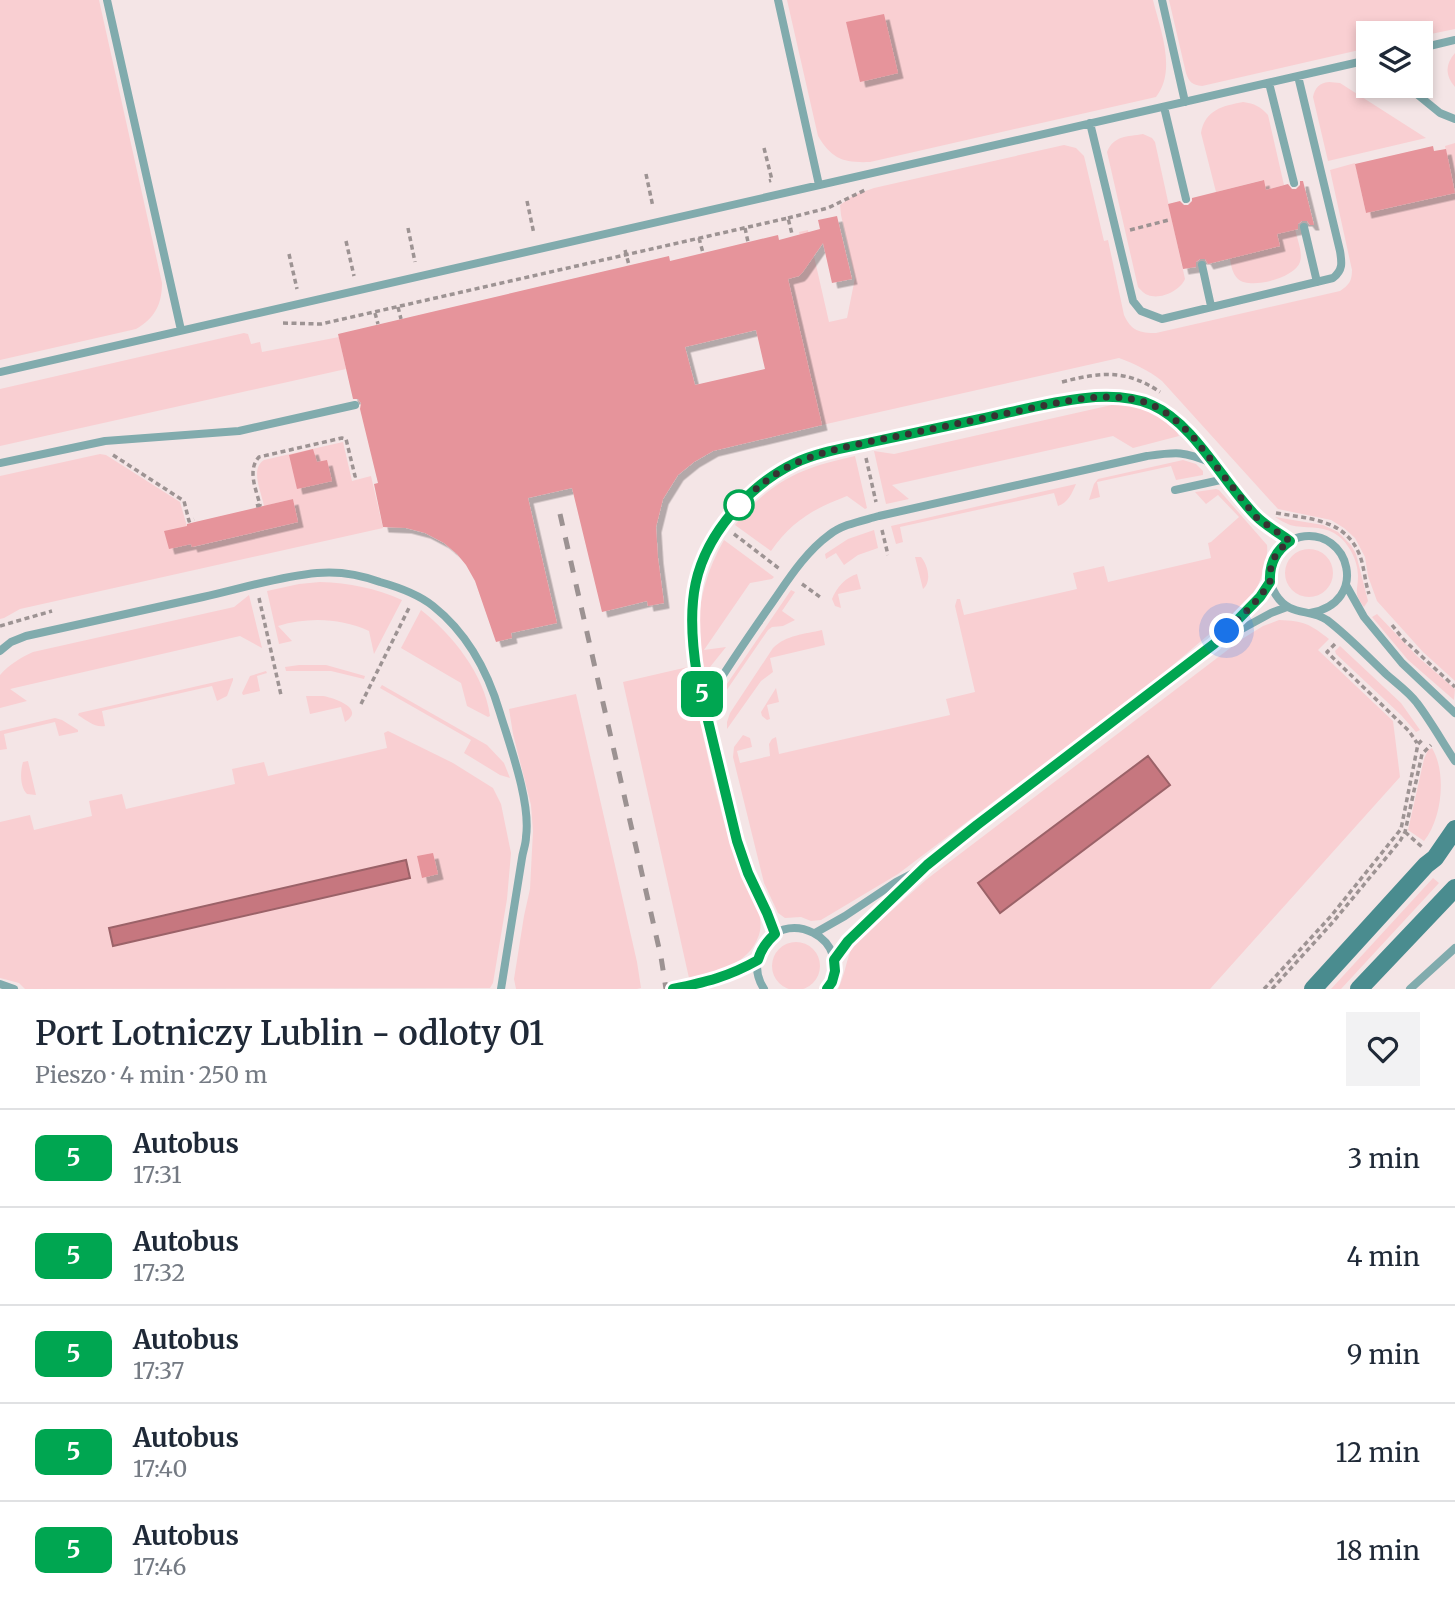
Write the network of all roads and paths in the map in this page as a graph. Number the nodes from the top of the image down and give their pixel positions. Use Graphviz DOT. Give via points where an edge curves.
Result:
graph roads {
  1 [pos="107,0"];
  2 [pos="778,0"];
  3 [pos="1162,0"];
  4 [pos="1455,40"];
  5 [pos="1433,45"];
  6 [pos="1356,63"];
  7 [pos="1298,76"];
  8 [pos="1269,83"];
  9 [pos="1422,98"];
  10 [pos="1185,102"];
  11 [pos="1164,107"];
  12 [pos="1455,119"];
  13 [pos="1090,123"];
  14 [pos="764,148"];
  15 [pos="646,174"];
  16 [pos="760,183"];
  17 [pos="1294,183"];
  18 [pos="819,184"];
  19 [pos="873,186"];
  20 [pos="1186,199"];
  21 [pos="527,201"];
  22 [pos="653,207"];
  23 [pos="788,218"];
  24 [pos="1169,220"];
  25 [pos="1304,227"];
  26 [pos="408,228"];
  27 [pos="744,228"];
  28 [pos="1117,233"];
  29 [pos="534,234"];
  30 [pos="792,234"];
  31 [pos="699,238"];
  32 [pos="346,242"];
  33 [pos="748,242"];
  34 [pos="626,253"];
  35 [pos="703,253"];
  36 [pos="289,254"];
  37 [pos="415,262"];
  38 [pos="629,265"];
  39 [pos="1202,265"];
  40 [pos="365,273"];
  41 [pos="1317,282"];
  42 [pos="308,286"];
  43 [pos="1211,306"];
  44 [pos="398,307"];
  45 [pos="375,312"];
  46 [pos="401,319"];
  47 [pos="277,323"];
  48 [pos="378,324"];
  49 [pos="181,330"];
  50 [pos="0,372"];
  51 [pos="1062,382"];
  52 [pos="1163,394"];
  53 [pos="355,405"];
  54 [pos="863,444"];
  55 [pos="104,449"];
  56 [pos="0,463"];
  57 [pos="1212,463"];
  58 [pos="359,475"];
  59 [pos="1225,479"];
  60 [pos="1175,490"];
  61 [pos="256,506"];
  62 [pos="1273,513"];
  63 [pos="879,516"];
  64 [pos="194,519"];
  65 [pos="721,524"];
  66 [pos="1290,541"];
  67 [pos="888,555"];
  68 [pos="790,576"];
  69 [pos="1270,582"];
  70 [pos="256,585"];
  71 [pos="1346,585"];
  72 [pos="417,596"];
  73 [pos="820,597"];
  74 [pos="1371,600"];
  75 [pos="1287,607"];
  76 [pos="52,611"];
  77 [pos="1310,614"];
  78 [pos="1390,623"];
  79 [pos="0,626"];
  80 [pos="1344,635"];
  81 [pos="1214,644"];
  82 [pos="0,651"];
  83 [pos="1455,687"];
  84 [pos="281,695"];
  85 [pos="361,704"];
  86 [pos="704,706"];
  87 [pos="1455,713"];
  88 [pos="1433,729"];
  89 [pos="1439,738"];
  90 [pos="1418,744"];
  91 [pos="1455,761"];
  92 [pos="1455,829"];
  93 [pos="927,865"];
  94 [pos="1455,888"];
  95 [pos="815,933"];
  96 [pos="775,934"];
  97 [pos="1455,948"];
  98 [pos="758,960"];
  99 [pos="834,960"];
  100 [pos="0,984"];
  101 [pos="13,989"];
  102 [pos="502,989"];
  103 [pos="673,989"];
  104 [pos="764,989"];
  105 [pos="827,989"];
  106 [pos="1264,989"];
  107 [pos="1272,989"];
  108 [pos="1313,989"];
  109 [pos="1359,989"];
  110 [pos="1410,989"];
  1 -- 49 [label="lane"];
  2 -- 18 [label="lane"];
  3 -- 10 [label="lane"];
  4 -- 5 [label="lane"];
  6 -- 7 [label="lane"];
  7 -- 8 [label="lane"];
  7 -- 41 [label="lane" via="1342,266 1333,278"];
  8 -- 10 [label="lane"];
  8 -- 17 [label="lane"];
  9 -- 12 [label="lane"];
  10 -- 11 [label="lane"];
  11 -- 13 [label="lane"];
  11 -- 20 [label="lane"];
  13 -- 18 [label="lane"];
  13 -- 28 [label="lane"];
  14 -- 16 [label="path" via="772,180"];
  15 -- 22 [label="path"];
  18 -- 49 [label="lane"];
  19 -- 23 [label="path" via="828,208"];
  21 -- 29 [label="path"];
  23 -- 27 [label="path"];
  23 -- 30 [label="path"];
  24 -- 28 [label="path"];
  25 -- 41 [label="lane"];
  26 -- 37 [label="path"];
  27 -- 31 [label="path"];
  27 -- 33 [label="path"];
  28 -- 43 [label="lane" via="1133,301 1141,311 1162,319"];
  31 -- 34 [label="path"];
  31 -- 35 [label="path"];
  32 -- 40 [label="path" via="354,276"];
  34 -- 38 [label="path"];
  34 -- 44 [label="path"];
  36 -- 42 [label="path" via="297,289"];
  39 -- 43 [label="lane"];
  41 -- 43 [label="lane"];
  44 -- 45 [label="path"];
  44 -- 46 [label="path"];
  45 -- 47 [label="path" via="321,324"];
  45 -- 48 [label="path"];
  49 -- 50 [label="lane"];
  51 -- 52 [label="path" via="1114,374 1143,381"];
  53 -- 56 [label="lane" via="239,431 106,440"];
  54 -- 57 [label="lane" via="1106,396 1134,399 1170,415"];
  54 -- 63 [label="path"];
  54 -- 65 [label="lane" via="808,458 771,476"];
  55 -- 64 [label="path" via="184,500 189,521"];
  57 -- 59 [label="lane"];
  57 -- 63 [label="lane" via="1175,452 1147,456"];
  58 -- 61 [label="path" via="355,477 346,439 259,457 252,472 260,505"];
  59 -- 60 [label="lane"];
  59 -- 66 [label="lane" via="1256,517"];
  62 -- 74 [label="path" via="1337,527 1362,559"];
  63 -- 67 [label="path"];
  63 -- 68 [label="lane" via="829,535"];
  65 -- 68 [label="path"];
  65 -- 86 [label="lane" via="695,583 692,641"];
  66 -- 69 [label="lane" via="1276,554"];
  66 -- 71 [label="lane" via="1310,536 1336,548 1346,565"];
  68 -- 73 [label="path"];
  68 -- 86 [label="lane"];
  69 -- 75 [label="lane"];
  69 -- 81 [label="lane"];
  70 -- 72 [label="lane" via="319,573 350,575"];
  70 -- 82 [label="lane" via="26,636"];
  70 -- 84 [label="path"];
  71 -- 77 [label="lane" via="1336,602"];
  71 -- 87 [label="lane" via="1364,617 1402,663"];
  72 -- 85 [label="path"];
  72 -- 102 [label="lane" via="456,628 476,656 495,695 522,788 527,836"];
  75 -- 77 [label="lane"];
  75 -- 81 [label="lane"];
  76 -- 79 [label="path"];
  77 -- 80 [label="lane"];
  78 -- 83 [label="path"];
  80 -- 88 [label="lane" via="1416,702"];
  80 -- 90 [label="path" via="1327,652"];
  81 -- 93 [label="lane"];
  86 -- 96 [label="lane" via="737,841"];
  88 -- 89 [label="lane"];
  88 -- 90 [label="path"];
  89 -- 91 [label="lane"];
  89 -- 107 [label="path" via="1422,754 1400,841"];
  90 -- 106 [label="path" via="1401,829"];
  92 -- 108 [label="main road" via="1435,858"];
  93 -- 95 [label="lane"];
  93 -- 99 [label="lane"];
  94 -- 109 [label="main road"];
  95 -- 96 [label="lane" via="794,928"];
  95 -- 99 [label="lane" via="828,944"];
  96 -- 98 [label="lane"];
  97 -- 110 [label="lane"];
  98 -- 103 [label="lane" via="720,978"];
  98 -- 104 [label="lane"];
  99 -- 105 [label="lane" via="835,971"];
  100 -- 101 [label="lane"];
}
